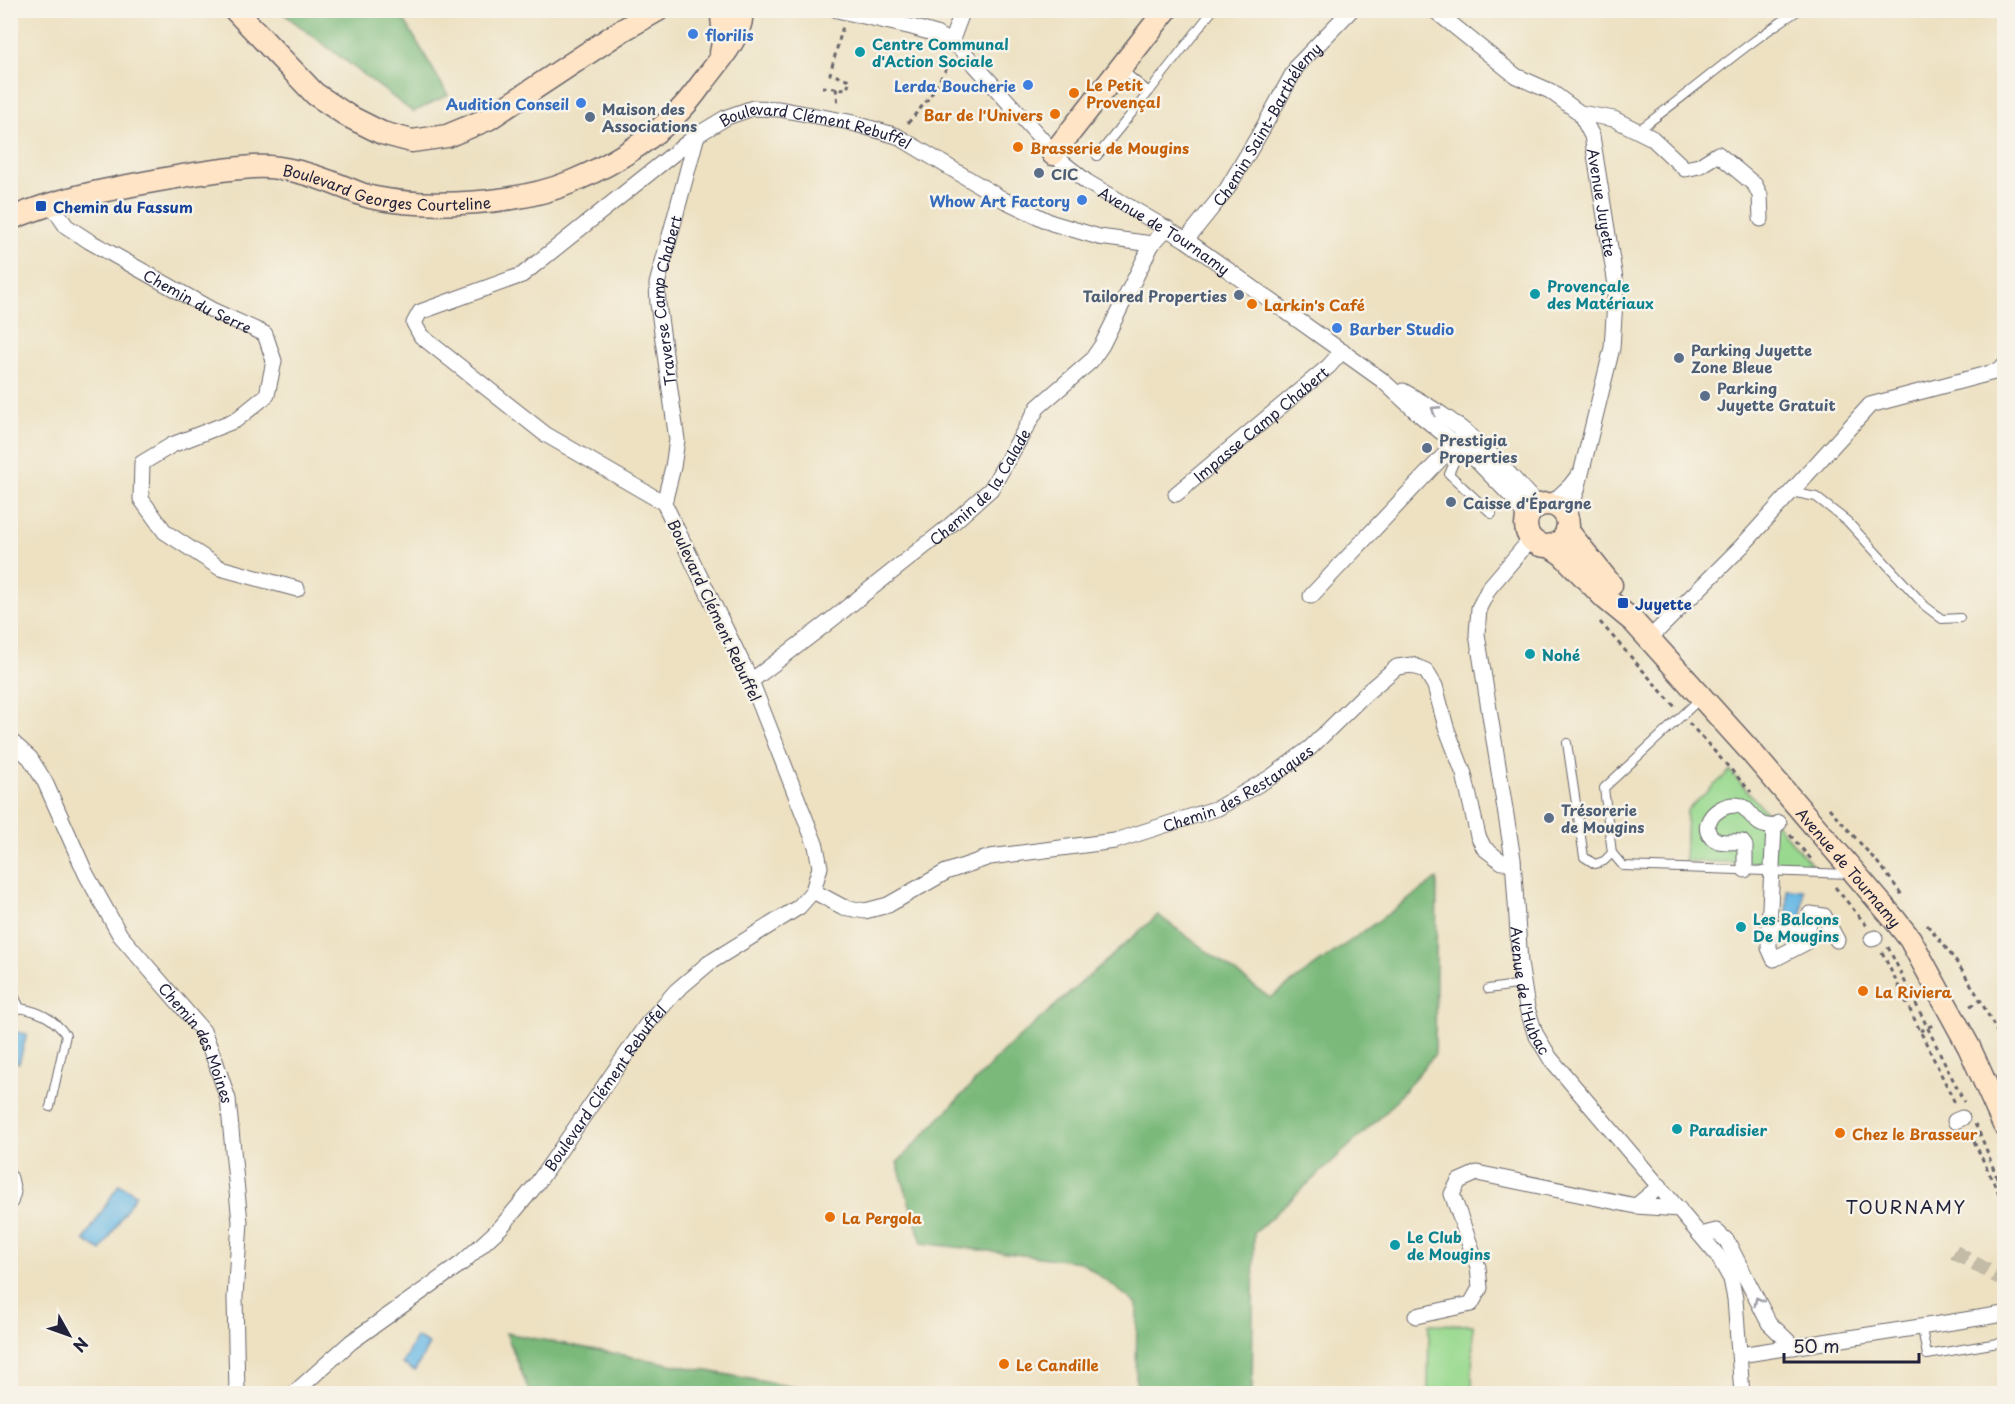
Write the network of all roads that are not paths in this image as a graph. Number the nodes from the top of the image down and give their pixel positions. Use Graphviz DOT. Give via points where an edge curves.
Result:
graph roads {
  1 [pos="235,10"];
  2 [pos="963,10"];
  3 [pos="1166,10"];
  4 [pos="1213,10"];
  5 [pos="1351,10"];
  6 [pos="1434,10"];
  7 [pos="1799,10"];
  8 [pos="656,11"];
  9 [pos="842,12"];
  10 [pos="730,13"];
  11 [pos="951,42"];
  12 [pos="1121,69"];
  13 [pos="1149,92"];
  14 [pos="1580,113"];
  15 [pos="1637,131"];
  16 [pos="697,135"];
  17 [pos="1053,154"];
  18 [pos="1097,156"];
  19 [pos="53,203"];
  20 [pos="10,219"];
  21 [pos="1761,219"];
  22 [pos="1167,228"];
  23 [pos="1186,240"];
  24 [pos="1152,244"];
  25 [pos="1342,351"];
  26 [pos="2004,366"];
  27 [pos="1461,441"];
  28 [pos="1791,492"];
  29 [pos="1176,495"];
  30 [pos="664,503"];
  31 [pos="1492,514"];
  32 [pos="1547,523"];
  33 [pos="297,589"];
  34 [pos="1311,596"];
  35 [pos="1960,618"];
  36 [pos="1649,639"];
  37 [pos="751,681"];
  38 [pos="1702,697"];
  39 [pos="10,740"];
  40 [pos="1567,743"];
  41 [pos="1612,854"];
  42 [pos="1514,862"];
  43 [pos="1745,870"];
  44 [pos="1772,871"];
  45 [pos="1855,874"];
  46 [pos="813,891"];
  47 [pos="1769,927"];
  48 [pos="1805,930"];
  49 [pos="1837,940"];
  50 [pos="1523,984"];
  51 [pos="10,987"];
  52 [pos="1488,989"];
  53 [pos="20,1008"];
  54 [pos="10,1014"];
  55 [pos="50,1107"];
  56 [pos="2004,1125"];
  57 [pos="10,1178"];
  58 [pos="1660,1186"];
  59 [pos="10,1202"];
  60 [pos="1636,1206"];
  61 [pos="1679,1209"];
  62 [pos="1701,1235"];
  63 [pos="2004,1314"];
  64 [pos="1416,1316"];
  65 [pos="1922,1329"];
  66 [pos="2004,1342"];
  67 [pos="1794,1347"];
  68 [pos="1740,1355"];
  69 [pos="237,1394"];
  70 [pos="293,1394"];
  71 [pos="1742,1394"];
  1 -- 8 [label="main road" via="315,94 374,129 412,141 447,136 488,119"];
  2 -- 11 [label="street"];
  3 -- 12 [label="main road"];
  4 -- 13 [label="lane"];
  5 -- 23 [label="street, Chemin Saint-Barthélemy" via="1297,66 1227,189"];
  6 -- 14 [label="street, Avenue Juyette" via="1516,76 1550,91"];
  7 -- 15 [label="lane"];
  9 -- 11 [label="street, Avenue de Tournamy" via="912,27"];
  10 -- 19 [label="main road, Boulevard Georges Courteline" via="720,58 686,104 666,125 637,145 570,183 521,196 464,204 401,202 372,198 294,170 255,167 177,177"];
  11 -- 17 [label="street, Avenue de Tournamy" via="972,60"];
  12 -- 13 [label="lane"];
  12 -- 17 [label="main road"];
  13 -- 18 [label="lane"];
  14 -- 15 [label="street" via="1614,119"];
  14 -- 32 [label="street, Avenue Juyette" via="1592,136 1616,285 1612,348 1582,469"];
  15 -- 21 [label="street" via="1652,138 1684,169 1699,166 1718,154 1755,185 1760,195"];
  16 -- 24 [label="street, Boulevard Clément Rebuffel" via="727,117 753,108 849,122 897,136 1004,200 1052,223 1098,237"];
  16 -- 30 [label="street, Traverse Camp Chabert" via="657,284 677,440"];
  16 -- 30 [label="street, Boulevard Clément Rebuffel" via="522,275 420,312 414,323 421,336 545,434"];
  17 -- 22 [label="street, Avenue de Tournamy" via="1087,182"];
  19 -- 20 [label="main road, Boulevard Georges Courteline"];
  19 -- 33 [label="street, Chemin du Serre" via="66,226 89,241 212,310 265,334 274,361 267,395 236,420 172,445 142,463 141,499 165,532 220,568"];
  22 -- 23 [label="street, Avenue de Tournamy"];
  22 -- 24 [label="street"];
  23 -- 25 [label="street, Avenue de Tournamy"];
  24 -- 37 [label="street, Chemin de la Calade" via="1102,345 1091,361 1038,407 991,489 946,529"];
  25 -- 27 [label="street, Avenue de Tournamy" via="1420,415"];
  25 -- 29 [label="street, Impasse Camp Chabert"];
  26 -- 28 [label="street" via="1998,371 1870,405"];
  27 -- 31 [label="lane" via="1449,474"];
  27 -- 32 [label="street, Avenue de Tournamy" via="1513,498"];
  27 -- 34 [label="street"];
  28 -- 35 [label="lane" via="1816,497 1846,521 1924,606 1942,619"];
  28 -- 36 [label="street"];
  30 -- 37 [label="street, Boulevard Clément Rebuffel"];
  32 -- 36 [label="main road, Avenue de Tournamy" via="1562,554"];
  32 -- 42 [label="street, Avenue de l'Hubac" via="1489,588 1479,608 1477,634"];
  36 -- 38 [label="main road, Avenue de Tournamy"];
  37 -- 46 [label="street, Boulevard Clément Rebuffel" via="816,846 820,867"];
  38 -- 41 [label="lane" via="1604,788"];
  38 -- 45 [label="main road, Avenue de Tournamy"];
  39 -- 69 [label="street, Chemin des Moines" via="30,758 45,782 86,874 120,935 203,1031 216,1063 228,1099 240,1222 235,1297"];
  40 -- 41 [label="lane" via="1584,857 1595,864"];
  41 -- 43 [label="lane" via="1623,866"];
  42 -- 46 [label="street, Chemin des Restanques" via="1502,862 1484,848 1435,686 1426,671 1412,665 1398,667 1310,748 1218,808 1115,841 990,857 946,872 888,905 865,911 843,907"];
  42 -- 50 [label="street, Avenue de l'Hubac"];
  43 -- 44 [label="lane"];
  43 -- 44 [label="street" via="1742,842 1717,840 1708,831 1711,816 1722,807 1738,805 1762,825 1777,825"];
  44 -- 45 [label="lane"];
  44 -- 47 [label="street"];
  45 -- 56 [label="main road, Avenue de Tournamy" via="1910,939 1969,1047"];
  46 -- 70 [label="street, Boulevard Clément Rebuffel" via="799,907 709,963 676,991 647,1024 536,1185 501,1227 462,1263 351,1342"];
  47 -- 48 [label="street"];
  47 -- 48 [label="street" via="1769,948 1774,959 1805,943"];
  48 -- 49 [label="street" via="1810,914 1824,916"];
  50 -- 52 [label="lane"];
  50 -- 58 [label="street, Avenue de l'Hubac" via="1535,1033 1550,1058"];
  51 -- 53 [label="lane"];
  53 -- 54 [label="lane"];
  53 -- 55 [label="lane" via="40,1012 56,1022 66,1035"];
  57 -- 59 [label="street"];
  58 -- 60 [label="street"];
  58 -- 61 [label="street, Avenue de l'Hubac"];
  60 -- 61 [label="street"];
  60 -- 64 [label="street" via="1477,1173 1459,1181 1452,1194 1478,1267 1480,1288 1471,1305"];
  61 -- 62 [label="street, Avenue de l'Hubac"];
  67 -- 62 [label="street, one-way" via="1769,1323 1727,1241 1716,1231"];
  62 -- 68 [label="street, Avenue de l'Hubac" via="1731,1279"];
  63 -- 65 [label="street"];
  65 -- 66 [label="lane" via="1927,1355"];
  65 -- 67 [label="street"];
  67 -- 68 [label="street"];
  68 -- 71 [label="street, Avenue de l'Hubac"];
}
